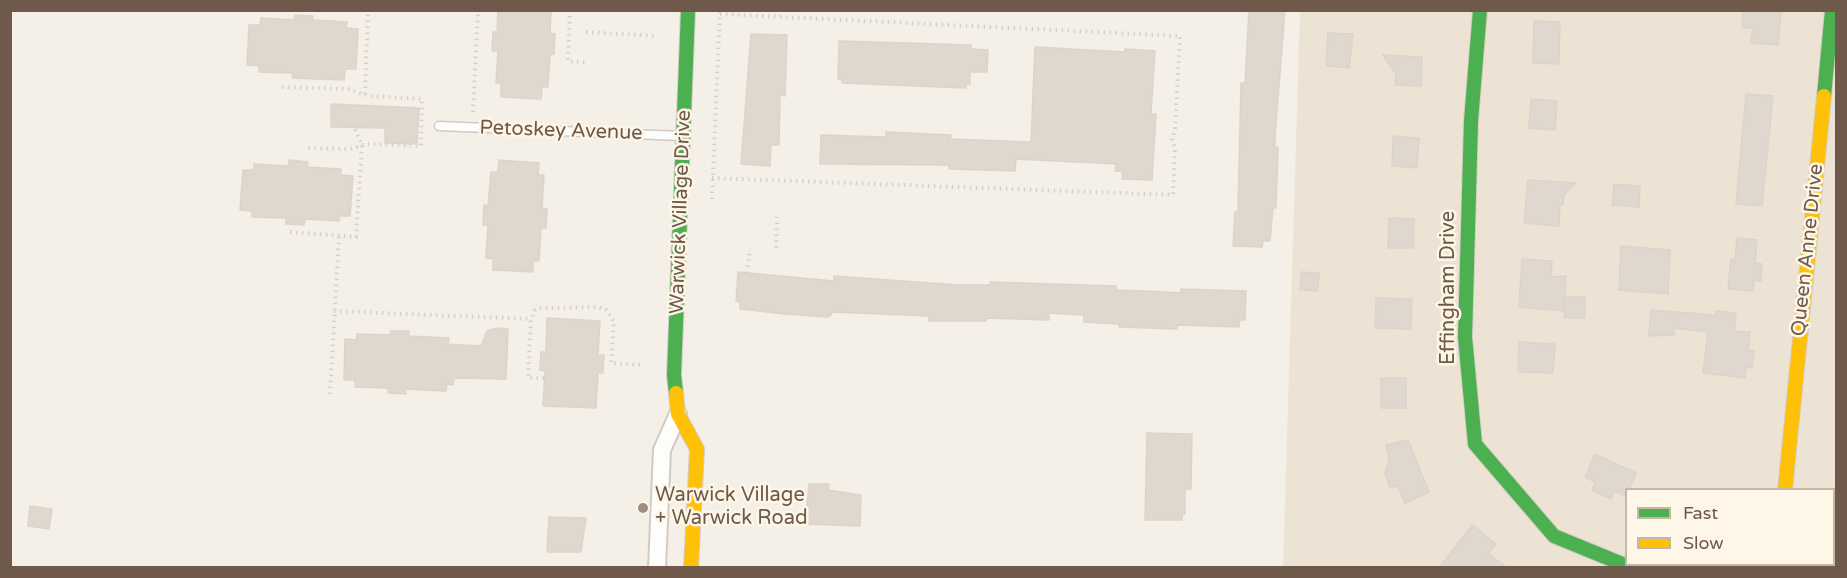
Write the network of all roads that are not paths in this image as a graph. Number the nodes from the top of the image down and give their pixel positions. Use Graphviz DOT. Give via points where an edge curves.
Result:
graph roads {
  1 [pos="688,10"];
  2 [pos="1480,10"];
  3 [pos="1832,10"];
  4 [pos="439,126"];
  5 [pos="684,136"];
  6 [pos="678,414"];
  7 [pos="1785,488"];
  8 [pos="1625,564"];
  9 [pos="657,567"];
  10 [pos="691,567"];
  1 -- 5 [label="street, Warwick Village Drive"];
  2 -- 8 [label="street, Effingham Drive" via="1471,121 1465,337 1475,444 1554,537"];
  3 -- 7 [label="street, Queen Anne Drive"];
  4 -- 5 [label="lane, Petoskey Avenue"];
  5 -- 6 [label="street, Warwick Village Drive" via="674,375"];
  6 -- 9 [label="street, Warwick Village Drive" via="662,450"];
  6 -- 10 [label="street, Warwick Village Drive" via="697,449"];
}
